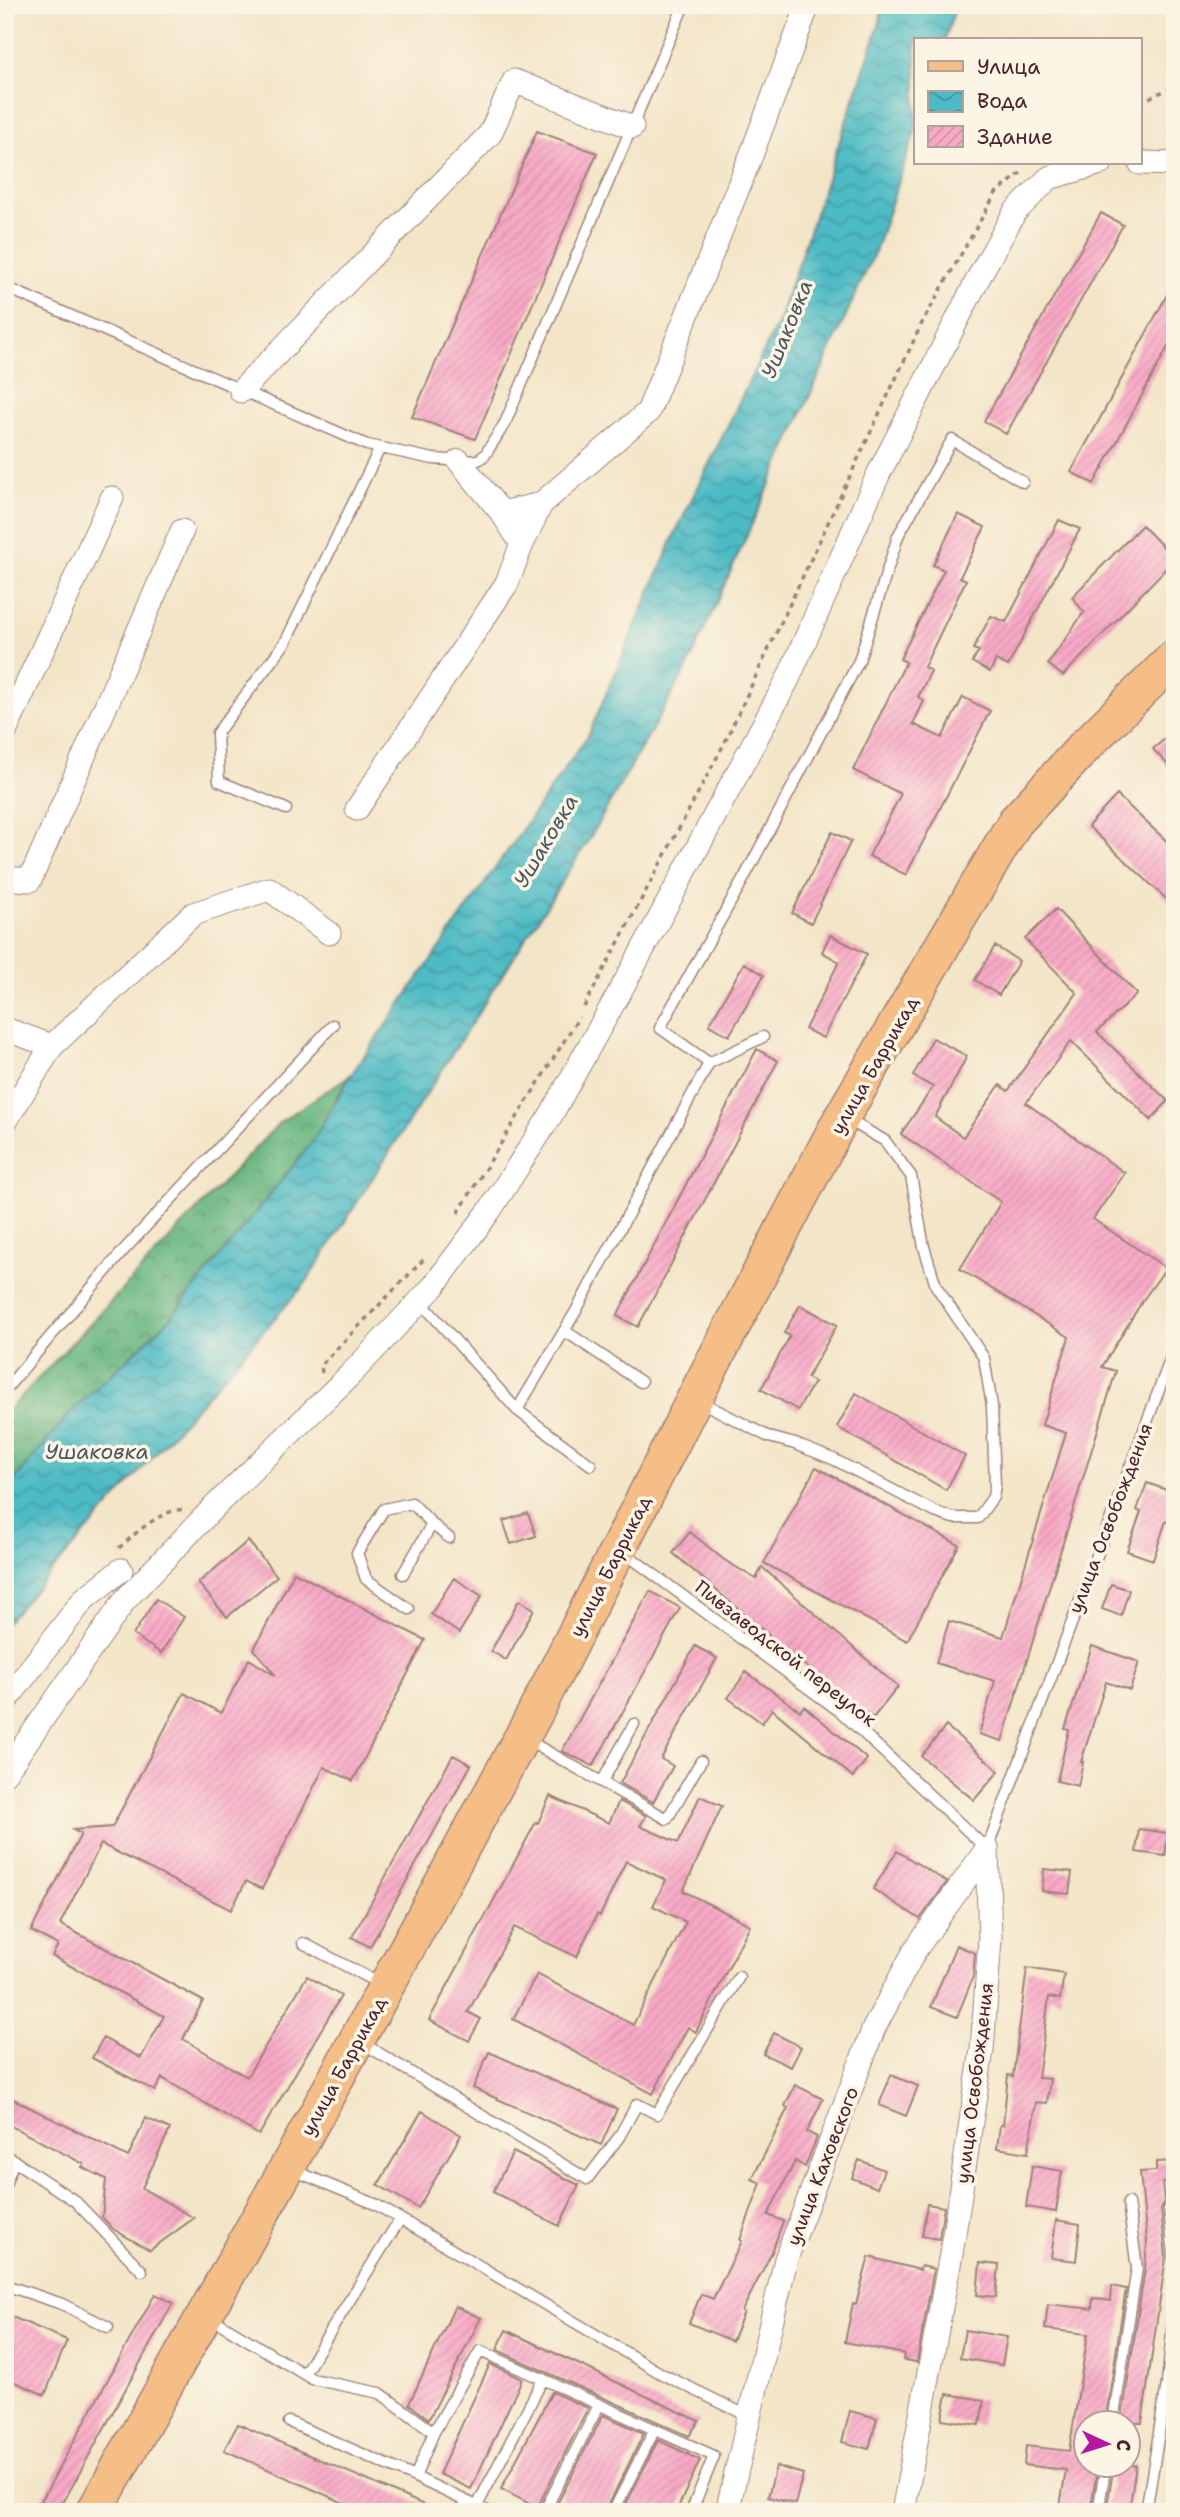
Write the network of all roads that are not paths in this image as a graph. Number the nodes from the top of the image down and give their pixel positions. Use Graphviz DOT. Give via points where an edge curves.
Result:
graph roads {
  1 [pos="684,5"];
  2 [pos="808,5"];
  3 [pos="632,127"];
  4 [pos="1142,163"];
  5 [pos="1098,164"];
  6 [pos="1175,164"];
  7 [pos="5,287"];
  8 [pos="246,386"];
  9 [pos="380,448"];
  10 [pos="459,461"];
  11 [pos="1023,482"];
  12 [pos="112,498"];
  13 [pos="541,504"];
  14 [pos="502,513"];
  15 [pos="182,531"];
  16 [pos="522,544"];
  17 [pos="1175,657"];
  18 [pos="5,732"];
  19 [pos="286,809"];
  20 [pos="357,809"];
  21 [pos="5,878"];
  22 [pos="329,933"];
  23 [pos="333,1025"];
  24 [pos="5,1029"];
  25 [pos="763,1037"];
  26 [pos="52,1046"];
  27 [pos="709,1063"];
  28 [pos="842,1117"];
  29 [pos="5,1122"];
  30 [pos="419,1301"];
  31 [pos="565,1331"];
  32 [pos="1175,1347"];
  33 [pos="640,1382"];
  34 [pos="5,1390"];
  35 [pos="695,1399"];
  36 [pos="517,1410"];
  37 [pos="591,1465"];
  38 [pos="432,1524"];
  39 [pos="449,1538"];
  40 [pos="620,1549"];
  41 [pos="121,1570"];
  42 [pos="402,1574"];
  43 [pos="409,1609"];
  44 [pos="5,1702"];
  45 [pos="634,1724"];
  46 [pos="521,1737"];
  47 [pos="701,1760"];
  48 [pos="5,1773"];
  49 [pos="602,1782"];
  50 [pos="986,1849"];
  51 [pos="303,1943"];
  52 [pos="739,1977"];
  53 [pos="386,1987"];
  54 [pos="357,2040"];
  55 [pos="9,2158"];
  56 [pos="287,2168"];
  57 [pos="5,2185"];
  58 [pos="1128,2203"];
  59 [pos="1169,2209"];
  60 [pos="400,2219"];
  61 [pos="1175,2263"];
  62 [pos="142,2271"];
  63 [pos="5,2285"];
  64 [pos="1175,2301"];
  65 [pos="206,2314"];
  66 [pos="108,2327"];
  67 [pos="304,2374"];
  68 [pos="543,2379"];
  69 [pos="599,2405"];
  70 [pos="1115,2408"];
  71 [pos="748,2416"];
  72 [pos="289,2422"];
  73 [pos="655,2429"];
  74 [pos="434,2432"];
  75 [pos="415,2477"];
  76 [pos="1104,2478"];
  77 [pos="477,2506"];
  78 [pos="94,2512"];
  79 [pos="489,2512"];
  80 [pos="544,2512"];
  81 [pos="613,2512"];
  82 [pos="691,2512"];
  83 [pos="727,2512"];
  84 [pos="903,2512"];
  85 [pos="1098,2512"];
  86 [pos="1146,2512"];
  1 -- 3 [label="lane"];
  2 -- 13 [label="street" via="648,412"];
  3 -- 8 [label="street" via="514,81 490,134"];
  3 -- 10 [label="lane" via="505,423 485,455"];
  4 -- 6 [label="street"];
  5 -- 30 [label="street" via="1049,178 1015,212 878,475 788,679 628,977 551,1115 490,1210"];
  7 -- 8 [label="lane"];
  8 -- 9 [label="lane"];
  9 -- 10 [label="lane"];
  9 -- 19 [label="lane" via="285,643 217,733 219,781"];
  10 -- 14 [label="street"];
  11 -- 27 [label="lane" via="952,440 898,536 859,661 660,1028"];
  12 -- 18 [label="street"];
  13 -- 14 [label="street"];
  13 -- 16 [label="street"];
  14 -- 16 [label="street"];
  15 -- 21 [label="street" via="30,880"];
  16 -- 20 [label="street" via="507,583"];
  17 -- 28 [label="main road, улица Баррикад" via="1015,822"];
  22 -- 26 [label="street" via="269,889 193,914"];
  23 -- 34 [label="lane" via="123,1251"];
  24 -- 26 [label="street"];
  25 -- 27 [label="lane"];
  26 -- 29 [label="street"];
  27 -- 31 [label="lane"];
  28 -- 35 [label="main road, улица Баррикад"];
  28 -- 35 [label="lane" via="885,1142 911,1177 936,1286 984,1358 994,1428 993,1497 978,1518 944,1516 833,1459 769,1437"];
  30 -- 36 [label="lane"];
  30 -- 48 [label="street" via="125,1600"];
  31 -- 33 [label="lane"];
  31 -- 36 [label="lane"];
  32 -- 50 [label="lane, улица Освобождения"];
  35 -- 40 [label="main road, улица Баррикад"];
  36 -- 37 [label="lane"];
  38 -- 39 [label="lane"];
  38 -- 42 [label="lane"];
  38 -- 43 [label="lane" via="412,1503 384,1509 357,1553 366,1579"];
  40 -- 46 [label="main road, улица Баррикад"];
  40 -- 50 [label="lane, Пивзаводской переулок" via="842,1713"];
  41 -- 44 [label="street" via="84,1599"];
  45 -- 49 [label="lane"];
  46 -- 49 [label="lane"];
  46 -- 53 [label="main road, улица Баррикад"];
  47 -- 49 [label="lane" via="667,1819"];
  50 -- 71 [label="street, улица Каховского" via="915,1951 874,2028 786,2259"];
  50 -- 84 [label="street, улица Освобождения" via="990,1939 982,2050 951,2254"];
  51 -- 53 [label="lane"];
  52 -- 54 [label="lane" via="657,2115 636,2104 619,2137 587,2179"];
  53 -- 54 [label="main road, улица Баррикад"];
  54 -- 56 [label="main road, улица Баррикад"];
  55 -- 57 [label="lane"];
  55 -- 62 [label="lane" via="75,2201"];
  56 -- 60 [label="lane"];
  56 -- 65 [label="main road, улица Баррикад"];
  58 -- 70 [label="lane" via="1138,2268"];
  59 -- 61 [label="lane"];
  60 -- 67 [label="lane"];
  60 -- 71 [label="lane" via="662,2374"];
  63 -- 66 [label="lane" via="62,2304"];
  64 -- 86 [label="lane"];
  65 -- 67 [label="lane"];
  65 -- 78 [label="main road, улица Баррикад"];
  67 -- 74 [label="lane" via="380,2393"];
  68 -- 69 [label="lane"];
  68 -- 74 [label="lane" via="480,2351"];
  68 -- 77 [label="lane"];
  69 -- 73 [label="lane"];
  69 -- 80 [label="lane"];
  71 -- 83 [label="street, улица Каховского"];
  72 -- 75 [label="lane"];
  73 -- 81 [label="lane"];
  73 -- 82 [label="lane" via="713,2456"];
  74 -- 75 [label="lane"];
  75 -- 77 [label="lane"];
  76 -- 85 [label="lane"];
  77 -- 79 [label="lane"];
}
